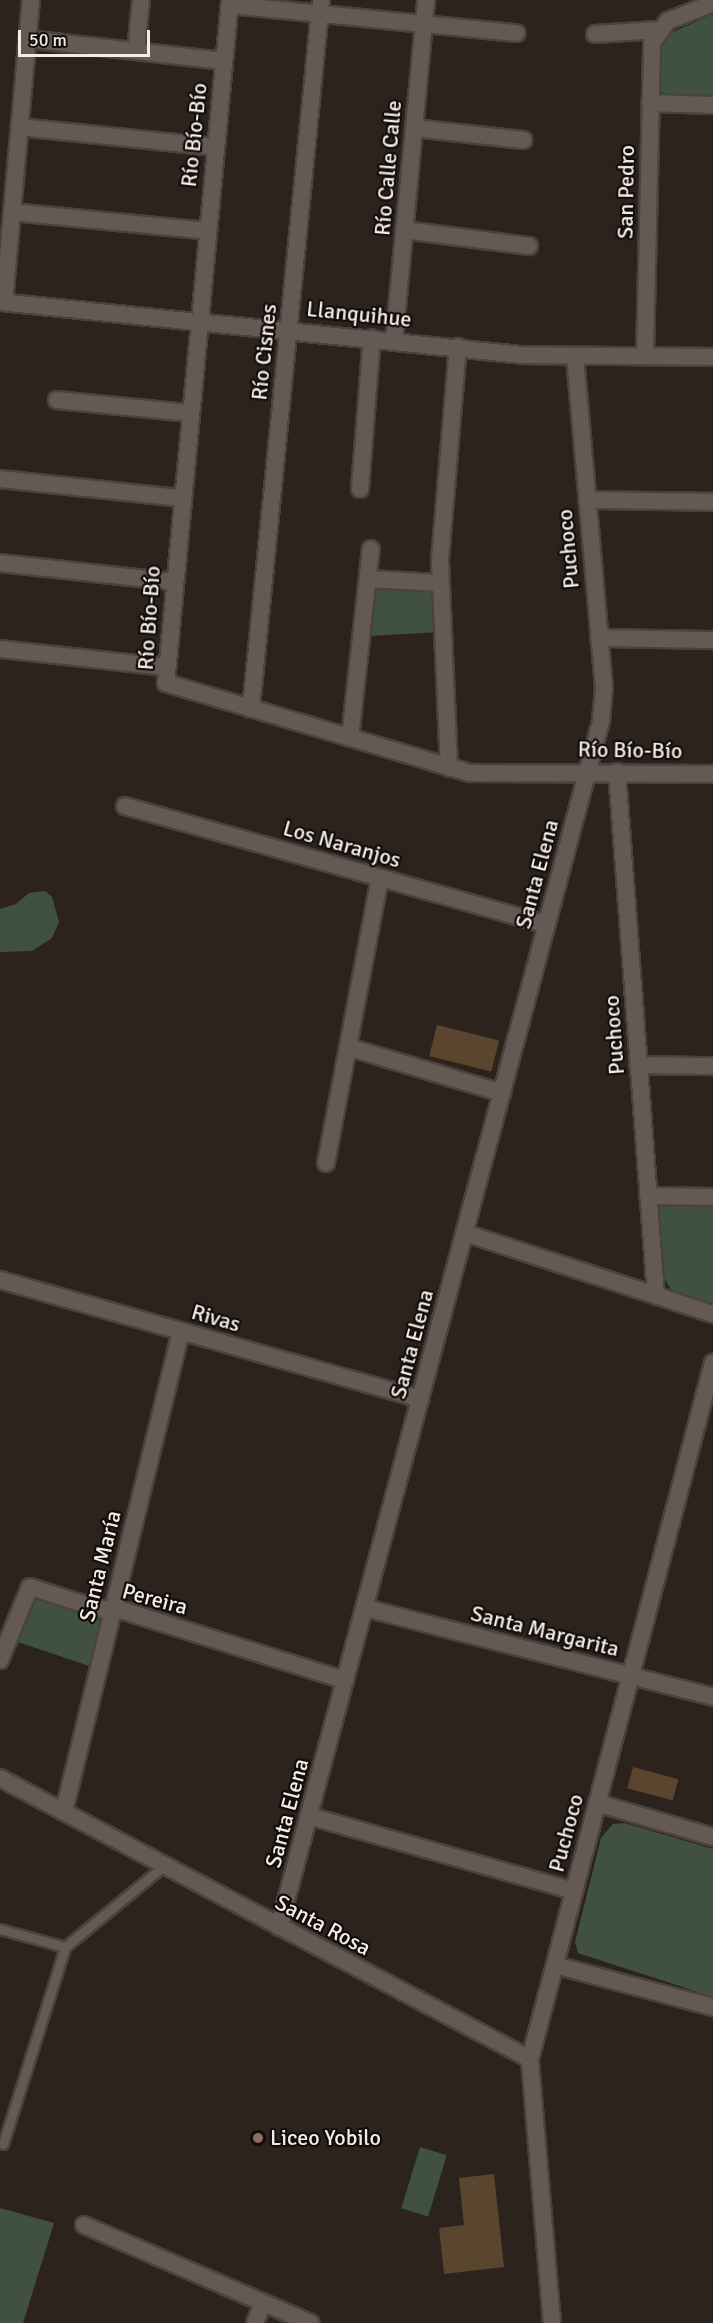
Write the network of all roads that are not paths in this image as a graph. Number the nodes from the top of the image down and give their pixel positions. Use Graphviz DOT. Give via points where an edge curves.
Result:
graph roads {
  1 [pos="31,0"];
  2 [pos="141,0"];
  3 [pos="426,0"];
  4 [pos="230,2"];
  5 [pos="713,3"];
  6 [pos="320,7"];
  7 [pos="424,24"];
  8 [pos="658,30"];
  9 [pos="516,33"];
  10 [pos="595,34"];
  11 [pos="27,39"];
  12 [pos="136,51"];
  13 [pos="224,61"];
  14 [pos="650,103"];
  15 [pos="713,105"];
  16 [pos="20,127"];
  17 [pos="414,128"];
  18 [pos="523,140"];
  19 [pos="216,147"];
  20 [pos="12,212"];
  21 [pos="404,230"];
  22 [pos="208,231"];
  23 [pos="529,246"];
  24 [pos="2,302"];
  25 [pos="198,323"];
  26 [pos="288,329"];
  27 [pos="372,338"];
  28 [pos="394,340"];
  29 [pos="458,346"];
  30 [pos="645,356"];
  31 [pos="574,357"];
  32 [pos="713,357"];
  33 [pos="57,400"];
  34 [pos="190,413"];
  35 [pos="0,479"];
  36 [pos="360,489"];
  37 [pos="182,498"];
  38 [pos="586,500"];
  39 [pos="713,502"];
  40 [pos="371,549"];
  41 [pos="0,563"];
  42 [pos="368,579"];
  43 [pos="174,582"];
  44 [pos="439,583"];
  45 [pos="599,638"];
  46 [pos="713,640"];
  47 [pos="0,649"];
  48 [pos="166,667"];
  49 [pos="251,709"];
  50 [pos="350,738"];
  51 [pos="449,768"];
  52 [pos="588,771"];
  53 [pos="617,772"];
  54 [pos="713,774"];
  55 [pos="125,806"];
  56 [pos="380,878"];
  57 [pos="547,925"];
  58 [pos="348,1047"];
  59 [pos="639,1065"];
  60 [pos="713,1066"];
  61 [pos="502,1093"];
  62 [pos="326,1163"];
  63 [pos="648,1196"];
  64 [pos="713,1197"];
  65 [pos="465,1233"];
  66 [pos="0,1280"];
  67 [pos="656,1296"];
  68 [pos="713,1314"];
  69 [pos="180,1331"];
  70 [pos="713,1363"];
  71 [pos="421,1399"];
  72 [pos="365,1608"];
  73 [pos="113,1610"];
  74 [pos="0,1660"];
  75 [pos="631,1676"];
  76 [pos="345,1680"];
  77 [pos="713,1697"];
  78 [pos="0,1778"];
  79 [pos="597,1803"];
  80 [pos="64,1811"];
  81 [pos="309,1816"];
  82 [pos="713,1837"];
  83 [pos="165,1865"];
  84 [pos="574,1891"];
  85 [pos="279,1927"];
  86 [pos="0,1929"];
  87 [pos="65,1947"];
  88 [pos="555,1965"];
  89 [pos="713,2007"];
  90 [pos="530,2059"];
  91 [pos="3,2145"];
  92 [pos="84,2225"];
  93 [pos="263,2302"];
  94 [pos="255,2323"];
  95 [pos="311,2323"];
  96 [pos="552,2323"];
  1 -- 11 [label="street"];
  2 -- 12 [label="street"];
  3 -- 7 [label="street, Río Calle Calle"];
  4 -- 6 [label="street"];
  4 -- 13 [label="street, Río Bío-Bío"];
  5 -- 8 [label="street" via="674,17"];
  6 -- 7 [label="street"];
  6 -- 26 [label="street, Río Cisnes"];
  7 -- 9 [label="street"];
  7 -- 17 [label="street, Río Calle Calle"];
  8 -- 10 [label="street"];
  8 -- 14 [label="street, San Pedro" via="652,48"];
  11 -- 12 [label="street"];
  11 -- 16 [label="street"];
  12 -- 13 [label="street"];
  13 -- 19 [label="street, Río Bío-Bío"];
  14 -- 15 [label="street"];
  14 -- 30 [label="street, San Pedro"];
  16 -- 19 [label="street"];
  16 -- 20 [label="street"];
  17 -- 18 [label="street"];
  17 -- 21 [label="street, Río Calle Calle"];
  19 -- 22 [label="street, Río Bío-Bío"];
  20 -- 22 [label="street"];
  20 -- 24 [label="street"];
  21 -- 23 [label="street"];
  21 -- 28 [label="street, Río Calle Calle"];
  22 -- 25 [label="street, Río Bío-Bío"];
  24 -- 25 [label="street, Llanquihue"];
  25 -- 26 [label="street, Llanquihue"];
  25 -- 34 [label="street, Río Bío-Bío"];
  26 -- 27 [label="street, Llanquihue"];
  26 -- 49 [label="street, Río Cisnes"];
  27 -- 28 [label="street, Llanquihue"];
  27 -- 36 [label="street"];
  28 -- 29 [label="street, Llanquihue"];
  29 -- 31 [label="street, Llanquihue"];
  29 -- 44 [label="street"];
  30 -- 31 [label="street, Llanquihue"];
  30 -- 32 [label="street, Llanquihue"];
  31 -- 38 [label="street, Puchoco"];
  33 -- 34 [label="street"];
  34 -- 37 [label="street, Río Bío-Bío"];
  35 -- 37 [label="street"];
  37 -- 43 [label="street, Río Bío-Bío"];
  38 -- 39 [label="street"];
  38 -- 45 [label="street, Puchoco"];
  40 -- 42 [label="street"];
  41 -- 43 [label="street"];
  42 -- 44 [label="street"];
  42 -- 50 [label="street"];
  43 -- 48 [label="street, Río Bío-Bío"];
  44 -- 51 [label="street"];
  45 -- 46 [label="street"];
  45 -- 52 [label="street, Puchoco" via="604,705"];
  47 -- 48 [label="street"];
  48 -- 49 [label="street, Río Bío-Bío" via="165,679 170,685"];
  49 -- 50 [label="street, Río Bío-Bío"];
  50 -- 51 [label="street, Río Bío-Bío"];
  51 -- 52 [label="street, Río Bío-Bío" via="483,774"];
  52 -- 53 [label="street, Río Bío-Bío"];
  52 -- 57 [label="street, Santa Elena"];
  53 -- 54 [label="street, Río Bío-Bío"];
  53 -- 59 [label="street, Puchoco"];
  55 -- 56 [label="street, Los Naranjos"];
  56 -- 57 [label="street, Los Naranjos"];
  56 -- 58 [label="street"];
  57 -- 61 [label="street, Santa Elena"];
  58 -- 61 [label="street"];
  58 -- 62 [label="street"];
  59 -- 60 [label="street"];
  59 -- 63 [label="street, Puchoco"];
  61 -- 65 [label="street, Santa Elena"];
  63 -- 64 [label="street"];
  63 -- 67 [label="street, Puchoco"];
  65 -- 67 [label="street"];
  65 -- 71 [label="street, Santa Elena"];
  66 -- 69 [label="street, Rivas"];
  67 -- 68 [label="street"];
  69 -- 71 [label="street, Rivas"];
  69 -- 73 [label="street, Santa María"];
  70 -- 75 [label="street, Puchoco"];
  71 -- 72 [label="street, Santa Elena"];
  72 -- 75 [label="street, Santa Margarita"];
  72 -- 76 [label="street, Santa Elena"];
  73 -- 74 [label="street, Pereira" via="30,1587"];
  73 -- 76 [label="street, Pereira"];
  73 -- 80 [label="street, Santa María"];
  75 -- 77 [label="street, Santa Margarita"];
  75 -- 79 [label="street, Puchoco"];
  76 -- 81 [label="street, Santa Elena"];
  78 -- 80 [label="street, Santa Rosa"];
  79 -- 82 [label="street"];
  79 -- 84 [label="street, Puchoco"];
  80 -- 83 [label="street, Santa Rosa"];
  81 -- 84 [label="street"];
  81 -- 85 [label="street, Santa Elena"];
  83 -- 85 [label="street, Santa Rosa"];
  83 -- 87 [label="lane"];
  84 -- 88 [label="street, Puchoco"];
  85 -- 90 [label="street, Santa Rosa"];
  86 -- 87 [label="lane"];
  87 -- 91 [label="lane"];
  88 -- 89 [label="street"];
  88 -- 90 [label="street, Puchoco"];
  90 -- 96 [label="street, Puchoco"];
  92 -- 93 [label="street"];
  93 -- 94 [label="street"];
  93 -- 95 [label="street"];
}
